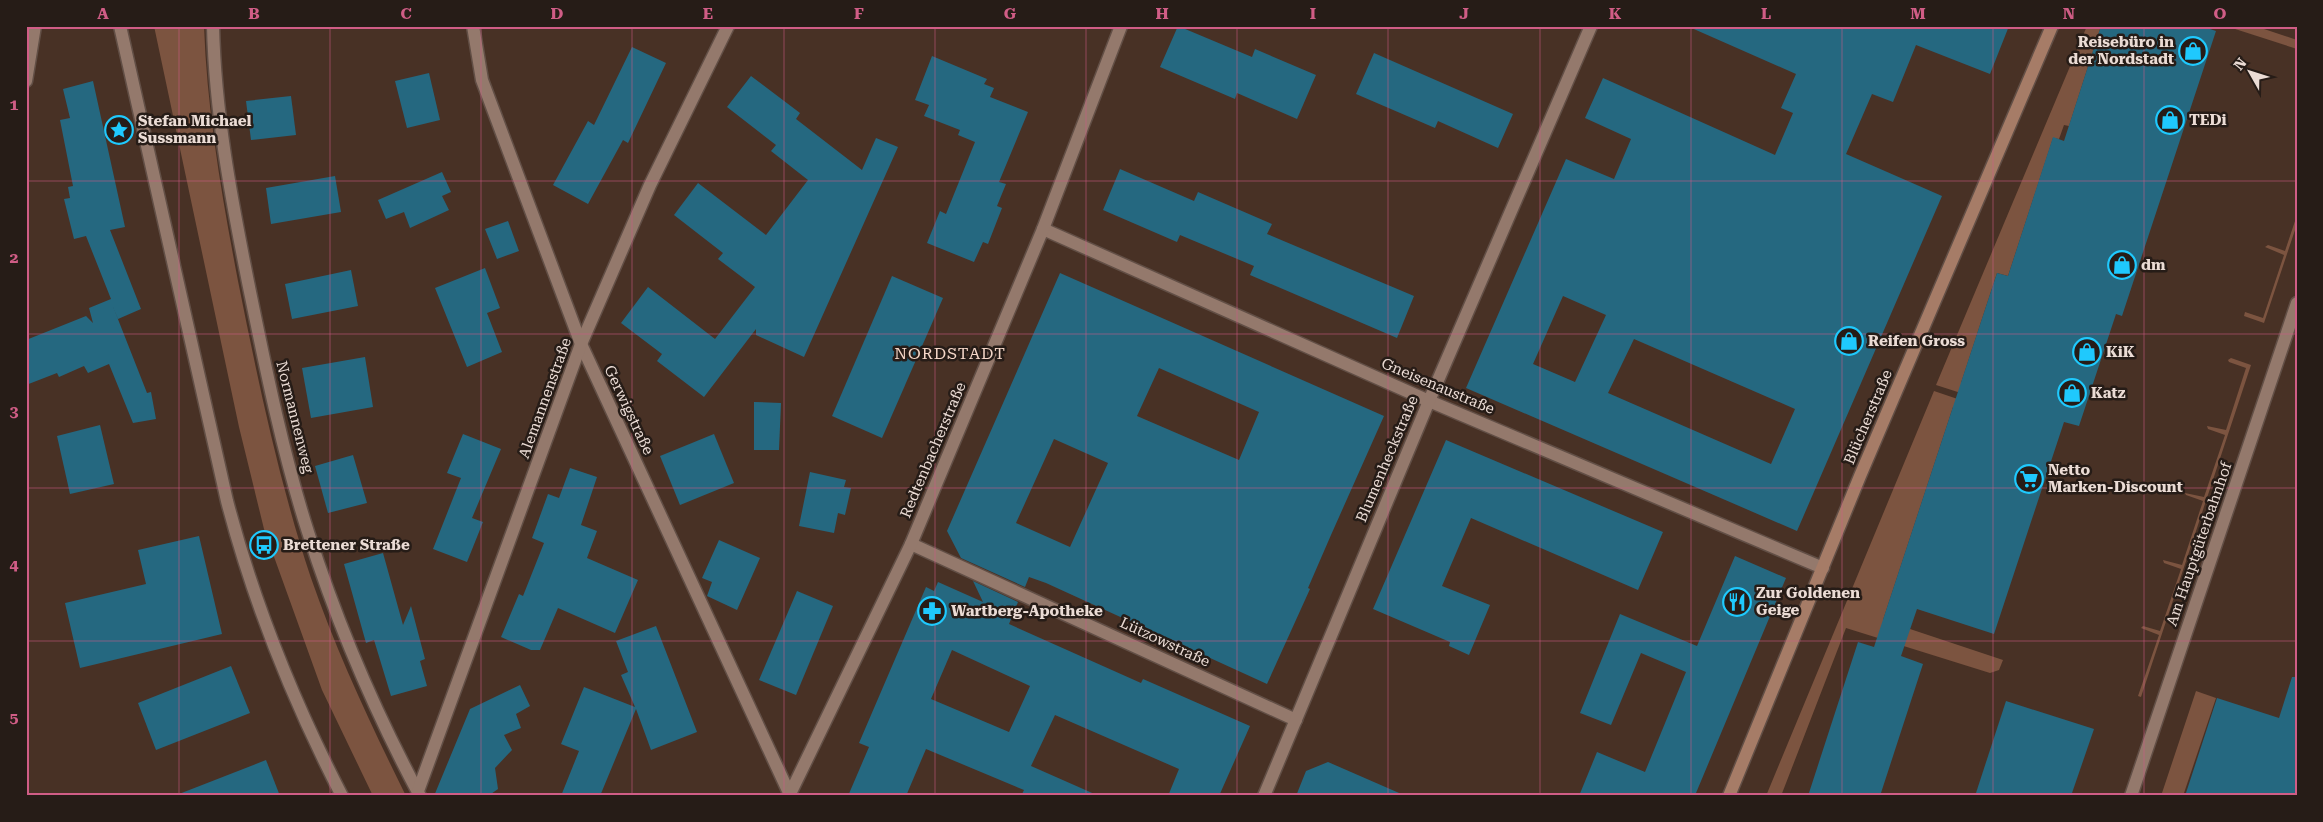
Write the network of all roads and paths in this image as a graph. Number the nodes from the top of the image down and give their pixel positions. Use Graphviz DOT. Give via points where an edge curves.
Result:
graph roads {
  1 [pos="35,26"];
  2 [pos="120,26"];
  3 [pos="213,26"];
  4 [pos="473,26"];
  5 [pos="728,26"];
  6 [pos="1122,26"];
  7 [pos="1591,26"];
  8 [pos="2052,26"];
  9 [pos="26,81"];
  10 [pos="1043,229"];
  11 [pos="2297,303"];
  12 [pos="581,344"];
  13 [pos="1429,400"];
  14 [pos="911,544"];
  15 [pos="1823,568"];
  16 [pos="1296,720"];
  17 [pos="419,794"];
  18 [pos="789,795"];
  19 [pos="342,796"];
  20 [pos="1264,796"];
  21 [pos="1729,796"];
  22 [pos="2131,796"];
  1 -- 9 [label="street"];
  2 -- 19 [label="street" via="239,549 285,676"];
  3 -- 17 [label="street, Normannenweg" via="221,133 234,213 288,458 308,532 334,608 362,676"];
  4 -- 12 [label="street, Gerwigstraße" via="482,80"];
  5 -- 12 [label="street, Alemannenstraße" via="650,185"];
  6 -- 10 [label="street, Redtenbacherstraße"];
  7 -- 13 [label="street, Blumenheckstraße"];
  8 -- 15 [label="main road, Blücherstraße"];
  10 -- 13 [label="street, Gneisenaustraße"];
  10 -- 14 [label="street, Redtenbacherstraße"];
  11 -- 22 [label="street, Am Hauptgüterbahnhof"];
  12 -- 17 [label="street, Alemannenstraße"];
  12 -- 18 [label="street, Gerwigstraße"];
  13 -- 15 [label="street, Gneisenaustraße"];
  13 -- 16 [label="street, Blumenheckstraße"];
  14 -- 16 [label="street, Lützowstraße"];
  14 -- 18 [label="street, Redtenbacherstraße"];
  15 -- 21 [label="main road, Blücherstraße"];
  16 -- 20 [label="street, Blumenheckstraße"];
}
